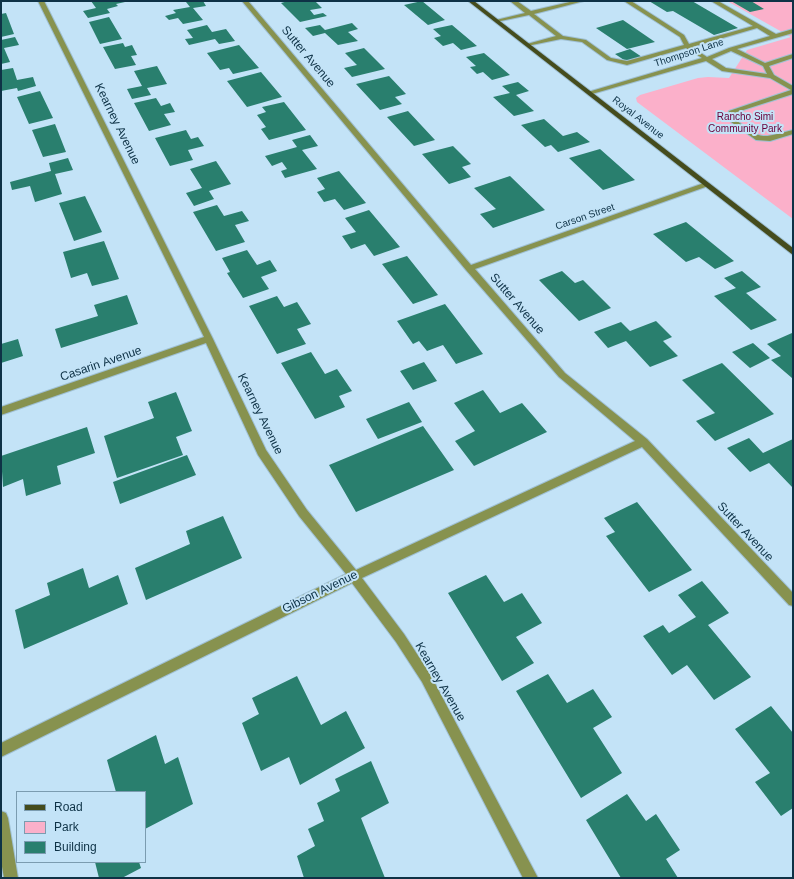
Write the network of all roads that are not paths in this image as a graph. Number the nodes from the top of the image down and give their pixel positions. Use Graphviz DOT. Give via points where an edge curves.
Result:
graph roads {
  1 [pos="41,1"];
  2 [pos="245,1"];
  3 [pos="474,1"];
  4 [pos="513,1"];
  5 [pos="581,1"];
  6 [pos="627,1"];
  7 [pos="714,1"];
  8 [pos="530,13"];
  9 [pos="498,21"];
  10 [pos="758,26"];
  11 [pos="793,31"];
  12 [pos="775,36"];
  13 [pos="561,37"];
  14 [pos="529,45"];
  15 [pos="687,46"];
  16 [pos="731,49"];
  17 [pos="793,56"];
  18 [pos="707,59"];
  19 [pos="765,65"];
  20 [pos="772,76"];
  21 [pos="793,89"];
  22 [pos="793,92"];
  23 [pos="590,93"];
  24 [pos="793,132"];
  25 [pos="707,185"];
  26 [pos="793,252"];
  27 [pos="469,268"];
  28 [pos="209,339"];
  29 [pos="1,411"];
  30 [pos="643,442"];
  31 [pos="354,576"];
  32 [pos="793,601"];
  33 [pos="1,750"];
  34 [pos="1,818"];
  35 [pos="11,878"];
  36 [pos="531,878"];
  1 -- 28 [label="street, Kearney Avenue"];
  2 -- 27 [label="street, Sutter Avenue"];
  3 -- 9 [label="main road, Royal Avenue"];
  4 -- 8 [label="street"];
  5 -- 8 [label="street"];
  6 -- 15 [label="street" via="682,36"];
  7 -- 10 [label="street"];
  8 -- 9 [label="street"];
  8 -- 13 [label="street"];
  9 -- 14 [label="main road, Royal Avenue"];
  10 -- 12 [label="street"];
  10 -- 15 [label="street"];
  11 -- 12 [label="street, Thompson Lane"];
  12 -- 16 [label="street, Thompson Lane"];
  13 -- 14 [label="street"];
  13 -- 15 [label="street" via="584,41 609,59 627,63"];
  14 -- 23 [label="main road, Royal Avenue"];
  15 -- 18 [label="street"];
  16 -- 18 [label="street, Thompson Lane"];
  16 -- 19 [label="street"];
  17 -- 19 [label="street"];
  18 -- 20 [label="street" via="724,70"];
  18 -- 23 [label="street, Thompson Lane"];
  19 -- 20 [label="street"];
  20 -- 21 [label="street"];
  22 -- 24 [label="street" via="731,112 730,119 756,138 770,140"];
  23 -- 25 [label="main road, Royal Avenue"];
  25 -- 26 [label="main road, Royal Avenue"];
  25 -- 27 [label="street, Carson Street"];
  27 -- 30 [label="street, Sutter Avenue" via="562,375"];
  28 -- 29 [label="street, Casarin Avenue"];
  28 -- 31 [label="street, Kearney Avenue" via="262,452 302,514"];
  30 -- 31 [label="street, Gibson Avenue"];
  30 -- 32 [label="street, Sutter Avenue"];
  31 -- 33 [label="street, Gibson Avenue"];
  31 -- 36 [label="street, Kearney Avenue" via="426,678"];
  34 -- 35 [label="street"];
}
